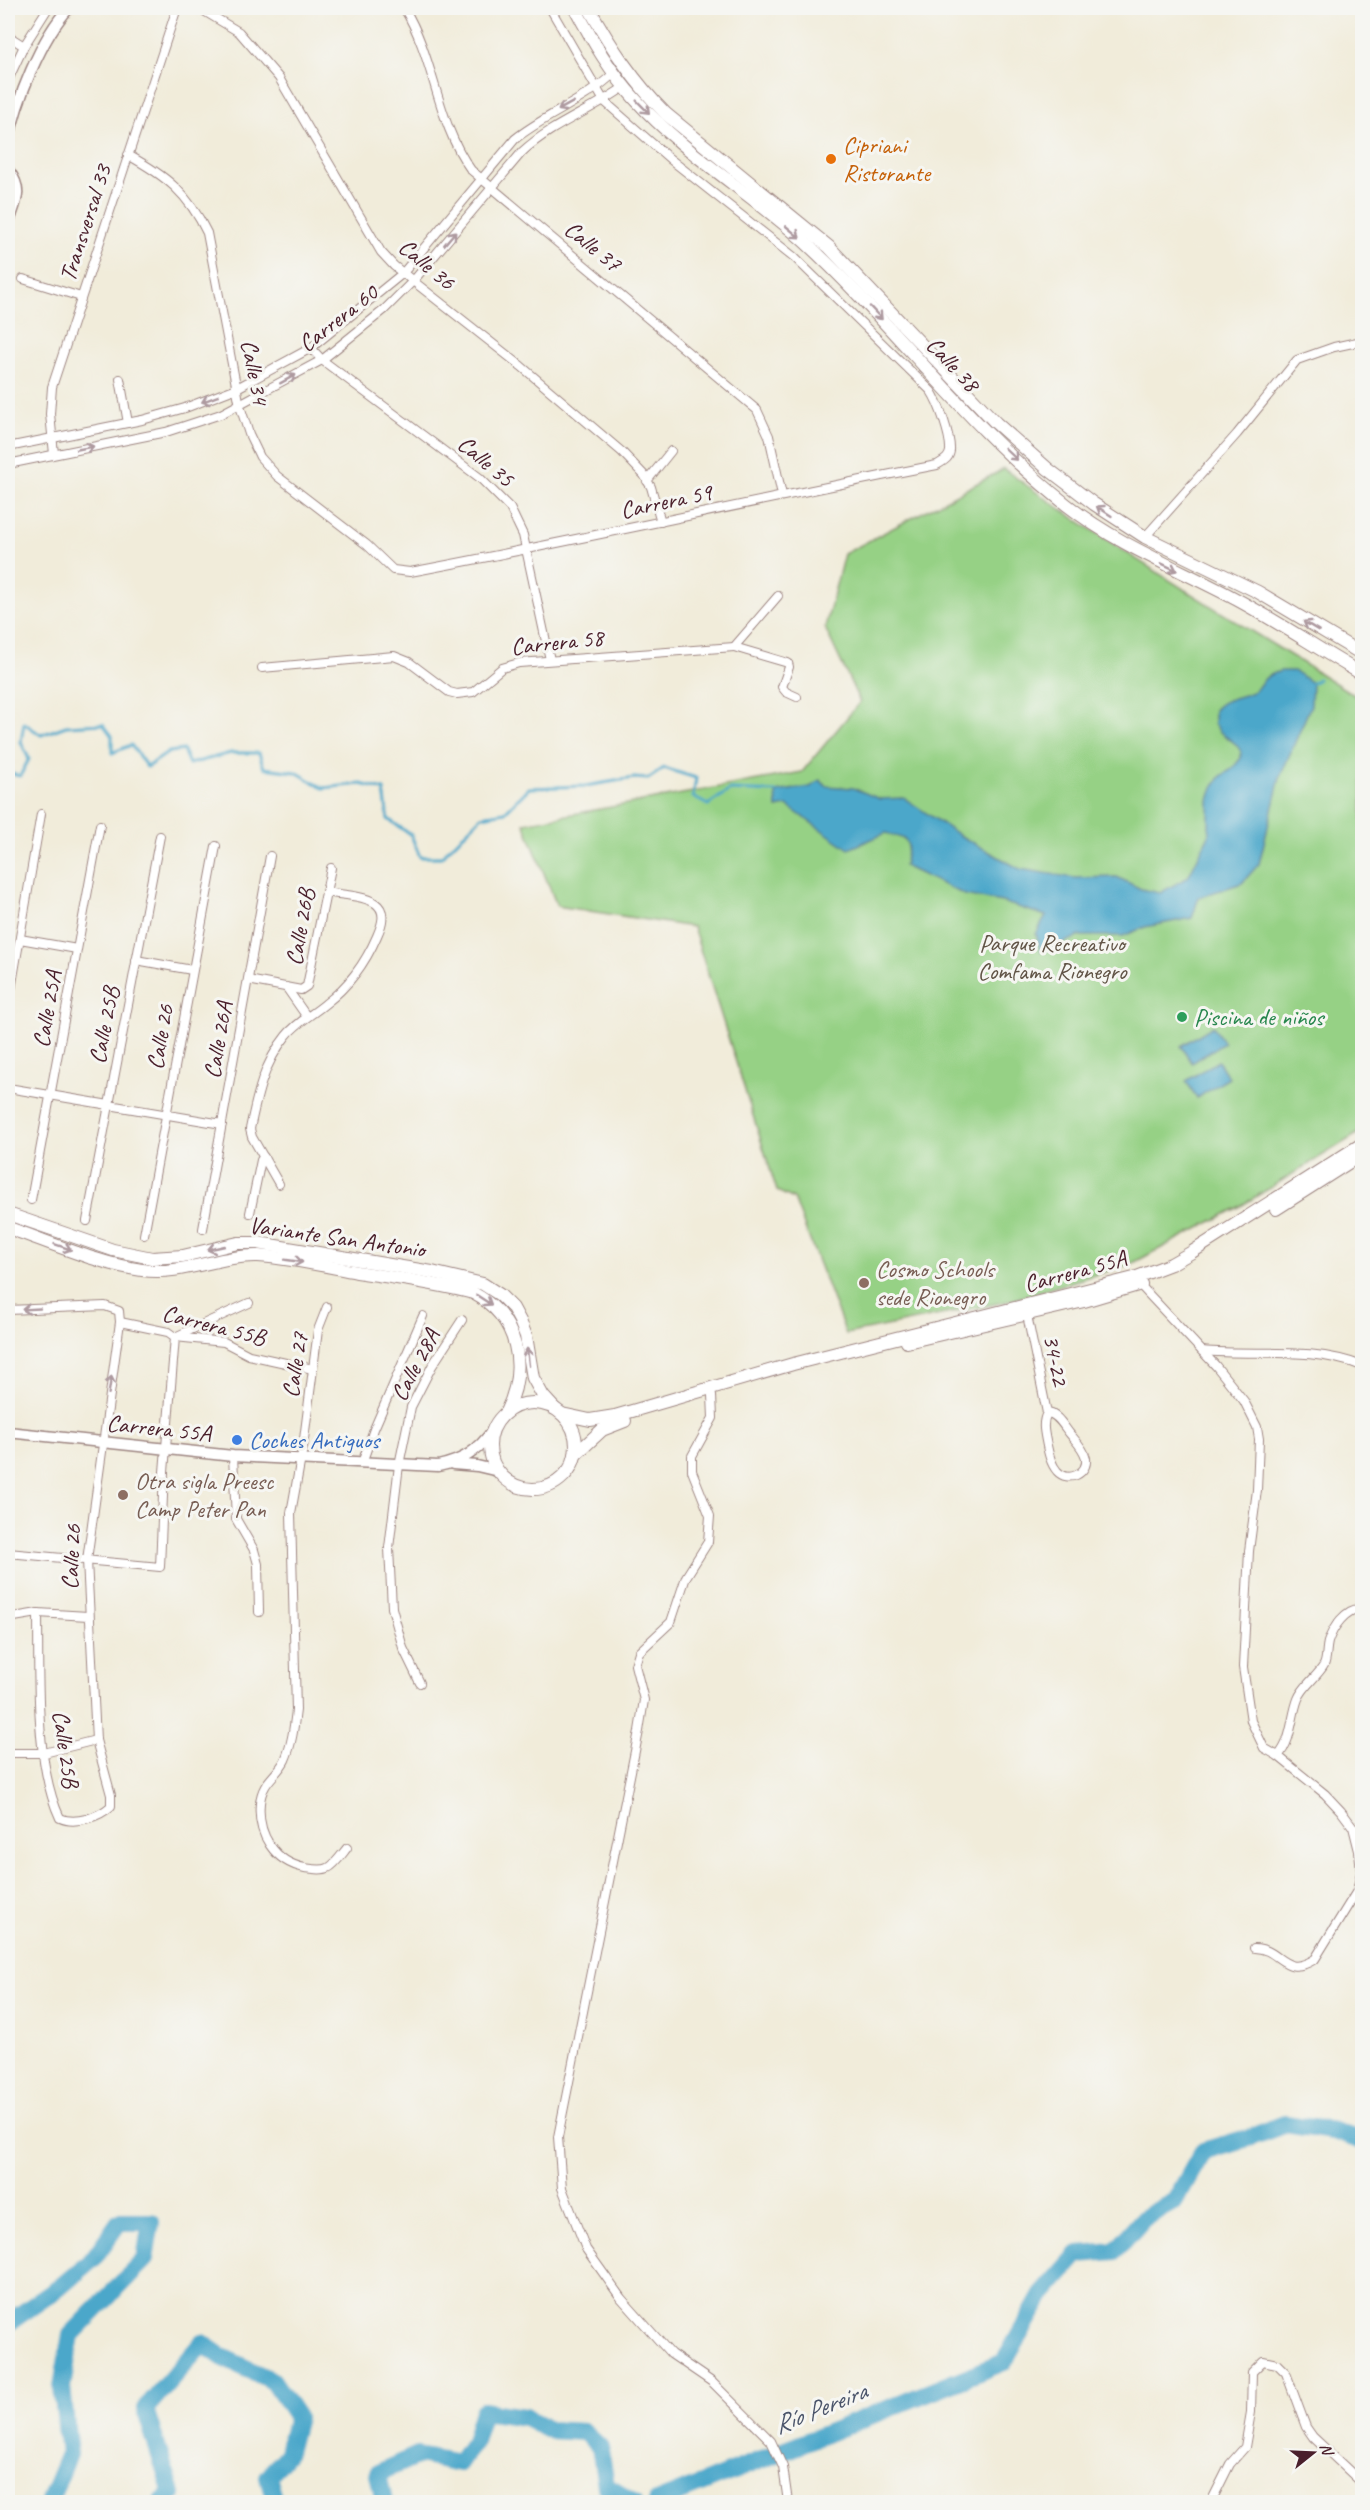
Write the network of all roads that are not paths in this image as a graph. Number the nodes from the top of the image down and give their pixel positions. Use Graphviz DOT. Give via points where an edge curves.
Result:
graph roads {
  1 [pos="48,8"];
  2 [pos="69,8"];
  3 [pos="177,8"];
  4 [pos="199,8"];
  5 [pos="404,8"];
  6 [pos="550,8"];
  7 [pos="575,8"];
  8 [pos="589,8"];
  9 [pos="8,36"];
  10 [pos="24,46"];
  11 [pos="614,73"];
  12 [pos="8,80"];
  13 [pos="624,87"];
  14 [pos="597,89"];
  15 [pos="604,102"];
  16 [pos="8,142"];
  17 [pos="128,155"];
  18 [pos="8,170"];
  19 [pos="481,179"];
  20 [pos="492,189"];
  21 [pos="8,224"];
  22 [pos="403,273"];
  23 [pos="23,279"];
  24 [pos="414,280"];
  25 [pos="81,297"];
  26 [pos="1362,341"];
  27 [pos="311,348"];
  28 [pos="322,360"];
  29 [pos="120,379"];
  30 [pos="237,388"];
  31 [pos="240,406"];
  32 [pos="128,423"];
  33 [pos="52,438"];
  34 [pos="8,447"];
  35 [pos="671,451"];
  36 [pos="54,454"];
  37 [pos="946,460"];
  38 [pos="8,465"];
  39 [pos="647,481"];
  40 [pos="782,495"];
  41 [pos="661,522"];
  42 [pos="1145,537"];
  43 [pos="527,550"];
  44 [pos="393,570"];
  45 [pos="778,596"];
  46 [pos="734,647"];
  47 [pos="1362,654"];
  48 [pos="550,660"];
  49 [pos="262,668"];
  50 [pos="1362,674"];
  51 [pos="797,697"];
  52 [pos="41,813"];
  53 [pos="100,825"];
  54 [pos="160,836"];
  55 [pos="216,846"];
  56 [pos="270,856"];
  57 [pos="330,868"];
  58 [pos="326,892"];
  59 [pos="20,939"];
  60 [pos="77,949"];
  61 [pos="136,960"];
  62 [pos="192,970"];
  63 [pos="248,980"];
  64 [pos="286,987"];
  65 [pos="8,1007"];
  66 [pos="306,1017"];
  67 [pos="8,1088"];
  68 [pos="51,1096"];
  69 [pos="108,1106"];
  70 [pos="165,1115"];
  71 [pos="222,1124"];
  72 [pos="1362,1144"];
  73 [pos="1362,1154"];
  74 [pos="264,1156"];
  75 [pos="279,1184"];
  76 [pos="31,1200"];
  77 [pos="250,1213"];
  78 [pos="8,1214"];
  79 [pos="87,1221"];
  80 [pos="8,1228"];
  81 [pos="204,1230"];
  82 [pos="144,1235"];
  83 [pos="1140,1284"];
  84 [pos="249,1303"];
  85 [pos="327,1307"];
  86 [pos="8,1310"];
  87 [pos="1027,1315"];
  88 [pos="423,1316"];
  89 [pos="462,1320"];
  90 [pos="120,1322"];
  91 [pos="175,1336"];
  92 [pos="1202,1351"];
  93 [pos="1362,1366"];
  94 [pos="313,1369"];
  95 [pos="712,1395"];
  96 [pos="558,1411"];
  97 [pos="506,1412"];
  98 [pos="1047,1413"];
  99 [pos="493,1430"];
  100 [pos="8,1432"];
  101 [pos="102,1443"];
  102 [pos="166,1450"];
  103 [pos="575,1455"];
  104 [pos="233,1456"];
  105 [pos="300,1459"];
  106 [pos="362,1463"];
  107 [pos="450,1463"];
  108 [pos="399,1465"];
  109 [pos="498,1471"];
  110 [pos="8,1553"];
  111 [pos="87,1560"];
  112 [pos="1362,1608"];
  113 [pos="259,1612"];
  114 [pos="38,1613"];
  115 [pos="88,1616"];
  116 [pos="8,1618"];
  117 [pos="420,1683"];
  118 [pos="96,1740"];
  119 [pos="8,1753"];
  120 [pos="44,1753"];
  121 [pos="1278,1756"];
  122 [pos="60,1818"];
  123 [pos="347,1848"];
  124 [pos="1254,1948"];
  125 [pos="1362,2483"];
  126 [pos="788,2502"];
  127 [pos="1211,2502"];
  1 -- 10 [label="street"];
  2 -- 16 [label="main road" via="43,45 12,122"];
  3 -- 17 [label="street, Transversal 33"];
  4 -- 22 [label="street, Calle 36" via="227,23 267,61 381,252"];
  5 -- 19 [label="street, Calle 37" via="423,45 460,155"];
  6 -- 14 [label="street, Calle 38"];
  7 -- 11 [label="main road, Calle 38"];
  42 -- 8 [label="main road, Calle 38, one-way" via="1048,469 996,423 829,247 666,114 620,61"];
  9 -- 10 [label="street"];
  10 -- 12 [label="street"];
  11 -- 13 [label="main road, Calle 38"];
  11 -- 14 [label="street, Carrera 60"];
  13 -- 15 [label="street, Carrera 60"];
  13 -- 50 [label="main road, Calle 38, one-way" via="670,132 836,271 992,436 1068,505 1143,554 1247,605"];
  14 -- 15 [label="street, Calle 38"];
  14 -- 19 [label="street, Carrera 60, one-way" via="530,126"];
  15 -- 20 [label="street, Carrera 60" via="539,136"];
  15 -- 37 [label="street, Calle 38" via="794,257 931,391 949,444"];
  17 -- 25 [label="street, Transversal 33"];
  17 -- 30 [label="street, Calle 34" via="168,179 193,207 207,233"];
  18 -- 21 [label="main road" via="16,181 17,193"];
  19 -- 20 [label="street, Calle 37"];
  19 -- 22 [label="street, Carrera 60"];
  24 -- 20 [label="street, Carrera 60, one-way"];
  20 -- 40 [label="street, Calle 37" via="758,410 770,436"];
  22 -- 24 [label="street, Calle 36"];
  22 -- 27 [label="street, Carrera 60"];
  23 -- 25 [label="street"];
  24 -- 28 [label="street, Carrera 60"];
  24 -- 39 [label="street, Calle 36" via="622,452"];
  25 -- 33 [label="street, Transversal 33" via="52,387"];
  26 -- 42 [label="street" via="1334,346 1297,360"];
  27 -- 28 [label="street, Calle 35"];
  27 -- 30 [label="street, Carrera 60"];
  31 -- 28 [label="street, Carrera 60, one-way"];
  28 -- 43 [label="street, Calle 35" via="480,478 514,515"];
  29 -- 32 [label="street"];
  30 -- 31 [label="street, Calle 34"];
  30 -- 32 [label="street, Carrera 60, one-way" via="185,408"];
  36 -- 31 [label="street, Carrera 60, one-way" via="166,432"];
  31 -- 44 [label="street, Calle 34" via="260,457 277,476 367,545"];
  32 -- 33 [label="street, Carrera 60"];
  33 -- 34 [label="street, Carrera 60"];
  33 -- 36 [label="street, Transversal 33"];
  35 -- 39 [label="street"];
  36 -- 38 [label="street, Carrera 60"];
  37 -- 40 [label="street, Carrera 59" via="937,465"];
  39 -- 41 [label="street, Calle 36"];
  40 -- 41 [label="street, Carrera 59"];
  41 -- 43 [label="street, Carrera 59"];
  47 -- 42 [label="main road, Calle 38, one-way" via="1258,592"];
  43 -- 44 [label="street, Carrera 59" via="410,572"];
  43 -- 48 [label="street, Calle 35"];
  45 -- 46 [label="street"];
  46 -- 48 [label="street, Carrera 58"];
  46 -- 51 [label="street" via="788,663 782,687"];
  48 -- 49 [label="street, Carrera 58" via="502,668 466,695 449,692 410,662 394,656"];
  52 -- 59 [label="street"];
  53 -- 60 [label="street, Calle 25A"];
  54 -- 61 [label="street, Calle 25B"];
  55 -- 62 [label="street, Calle 26"];
  56 -- 63 [label="street, Calle 26A"];
  57 -- 58 [label="street, Calle 26B"];
  58 -- 64 [label="street, Calle 26B" via="310,981 301,990"];
  58 -- 66 [label="street" via="372,902 380,907 383,917 381,929 357,973"];
  59 -- 60 [label="street"];
  59 -- 65 [label="street"];
  60 -- 68 [label="street, Calle 25A"];
  61 -- 62 [label="street"];
  61 -- 69 [label="street, Calle 25B"];
  62 -- 70 [label="street, Calle 26"];
  63 -- 64 [label="street"];
  63 -- 71 [label="street, Calle 26A"];
  64 -- 66 [label="street"];
  66 -- 74 [label="street" via="286,1036 265,1070 250,1129"];
  67 -- 68 [label="street"];
  68 -- 69 [label="street"];
  68 -- 76 [label="street, Calle 25A"];
  69 -- 70 [label="street"];
  69 -- 79 [label="street, Calle 25B"];
  70 -- 71 [label="street"];
  70 -- 82 [label="street, Calle 26"];
  71 -- 81 [label="street, Calle 26A"];
  72 -- 96 [label="main road, Carrera 55A" via="1192,1252 1134,1278 793,1364 615,1416 590,1420"];
  73 -- 83 [label="main road, Carrera 55A" via="1200,1257"];
  74 -- 75 [label="street"];
  74 -- 77 [label="street"];
  96 -- 78 [label="main road, Variante San Antonio, one-way" via="533,1378 520,1321 506,1301 483,1284 258,1243 152,1258 113,1250"];
  80 -- 97 [label="main road, Variante San Antonio, one-way" via="140,1270 163,1272 259,1256 473,1293 504,1317 512,1337 517,1382"];
  83 -- 87 [label="main road, Carrera 55A"];
  83 -- 92 [label="street"];
  84 -- 91 [label="street"];
  85 -- 94 [label="street, Calle 27" via="318,1330"];
  90 -- 86 [label="street, Carrera 55B, one-way" via="118,1311 105,1306"];
  87 -- 95 [label="main road, Carrera 55A"];
  87 -- 98 [label="street, 34-22"];
  88 -- 106 [label="street"];
  89 -- 108 [label="street, Calle 28A" via="411,1407"];
  90 -- 91 [label="street, Carrera 55B"];
  101 -- 90 [label="street, Calle 26, one-way"];
  91 -- 94 [label="street, Carrera 55B" via="224,1342 249,1355"];
  91 -- 102 [label="street"];
  92 -- 93 [label="street" via="1309,1354"];
  92 -- 121 [label="street" via="1244,1401 1257,1427 1257,1490 1249,1551 1243,1667 1251,1721 1264,1748"];
  94 -- 105 [label="street, Calle 27"];
  95 -- 103 [label="main road, Carrera 55A" via="609,1426"];
  95 -- 126 [label="street" via="713,1418 692,1456 692,1471 710,1516 708,1542 686,1577 671,1622 639,1653 635,1665 644,1700 639,1731 558,2137 562,2188 586,2249 621,2298 670,2354 712,2382 771,2441 783,2467"];
  96 -- 97 [label="main road" via="529,1403"];
  96 -- 103 [label="main road" via="575,1436"];
  97 -- 99 [label="main road"];
  98 -- 98 [label="street, 34-22" via="1043,1424 1052,1463 1062,1476 1074,1476 1085,1466 1084,1453 1055,1415"];
  99 -- 107 [label="main road, Carrera 55A" via="471,1454"];
  99 -- 109 [label="main road" via="490,1447"];
  100 -- 101 [label="main road, Carrera 55A"];
  101 -- 102 [label="main road, Carrera 55A"];
  101 -- 111 [label="street, Calle 26"];
  102 -- 104 [label="main road, Carrera 55A"];
  102 -- 111 [label="street" via="160,1567"];
  103 -- 109 [label="main road" via="564,1477 542,1489 518,1487"];
  104 -- 105 [label="main road, Carrera 55A"];
  104 -- 113 [label="street" via="236,1519 258,1564"];
  105 -- 106 [label="main road, Carrera 55A"];
  105 -- 123 [label="street, Calle 27" via="291,1513 296,1710 284,1762 264,1786 260,1804 264,1833 277,1855 291,1865 328,1868"];
  106 -- 108 [label="main road, Carrera 55A"];
  107 -- 108 [label="main road, Carrera 55A"];
  107 -- 109 [label="main road, Carrera 55A"];
  108 -- 117 [label="street, Calle 28A" via="388,1576 398,1632"];
  110 -- 111 [label="street"];
  111 -- 115 [label="street, Calle 26"];
  112 -- 121 [label="street" via="1351,1610 1339,1620 1329,1641 1325,1664 1299,1695 1287,1742"];
  114 -- 115 [label="street"];
  114 -- 116 [label="street"];
  114 -- 120 [label="street, Calle 25B"];
  115 -- 118 [label="street, Calle 26"];
  118 -- 120 [label="street"];
  118 -- 122 [label="street, Calle 26" via="111,1806 106,1812 77,1821"];
  119 -- 120 [label="street"];
  120 -- 122 [label="street, Calle 25B"];
  121 -- 124 [label="street" via="1325,1794 1353,1827 1361,1872 1357,1891 1315,1959 1294,1967 1262,1948"];
  125 -- 127 [label="street" via="1306,2427 1286,2373 1277,2364 1263,2361 1252,2372 1245,2447 1230,2464"];
}
